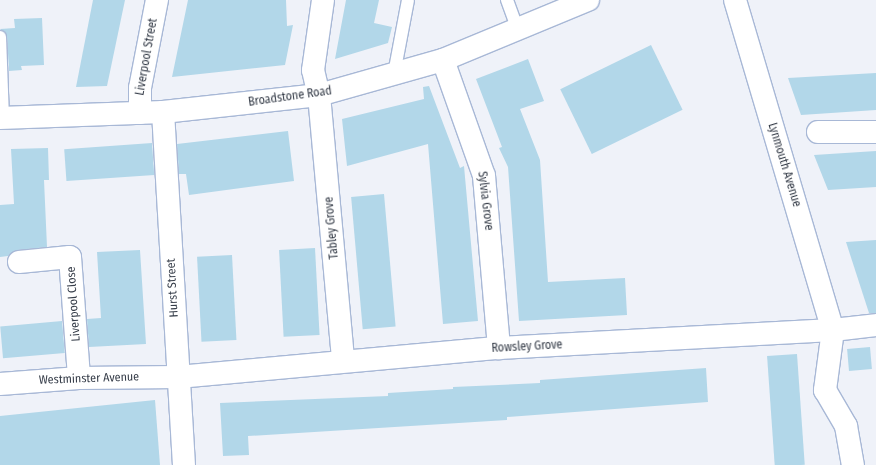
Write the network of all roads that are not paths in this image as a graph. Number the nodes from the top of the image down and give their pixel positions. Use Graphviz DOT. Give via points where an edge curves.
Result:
graph roads {
  1 [pos="157,0"];
  2 [pos="323,0"];
  3 [pos="408,0"];
  4 [pos="507,0"];
  5 [pos="588,0"];
  6 [pos="734,0"];
  7 [pos="518,30"];
  8 [pos="0,37"];
  9 [pos="443,60"];
  10 [pos="394,74"];
  11 [pos="319,95"];
  12 [pos="163,112"];
  13 [pos="140,113"];
  14 [pos="2,118"];
  15 [pos="818,132"];
  16 [pos="876,132"];
  17 [pos="19,262"];
  18 [pos="876,325"];
  19 [pos="833,330"];
  20 [pos="499,348"];
  21 [pos="343,361"];
  22 [pos="178,377"];
  23 [pos="79,378"];
  24 [pos="0,384"];
  25 [pos="184,465"];
  26 [pos="853,465"];
  1 -- 13 [label="street, Liverpool Street" via="140,88"];
  2 -- 11 [label="street, Tabley Grove" via="313,58"];
  3 -- 10 [label="lane"];
  4 -- 7 [label="lane"];
  5 -- 7 [label="street, Broadstone Road"];
  6 -- 19 [label="street, Lynmouth Avenue"];
  7 -- 9 [label="street, Broadstone Road"];
  8 -- 14 [label="lane"];
  9 -- 10 [label="street, Broadstone Road"];
  9 -- 20 [label="street, Sylvia Grove" via="484,176"];
  10 -- 11 [label="street, Broadstone Road"];
  11 -- 12 [label="street, Broadstone Road"];
  11 -- 21 [label="street, Tabley Grove"];
  12 -- 13 [label="street, Broadstone Road"];
  12 -- 22 [label="street, Hurst Street"];
  13 -- 14 [label="street, Broadstone Road"];
  15 -- 16 [label="street"];
  17 -- 23 [label="street, Liverpool Close" via="70,257"];
  18 -- 19 [label="street, Rowsley Grove"];
  19 -- 20 [label="street, Rowsley Grove"];
  19 -- 26 [label="street" via="825,390 846,426"];
  20 -- 21 [label="street, Rowsley Grove"];
  21 -- 22 [label="street, Rowsley Grove"];
  22 -- 23 [label="street, Westminster Avenue"];
  22 -- 25 [label="street, Hurst Street"];
  23 -- 24 [label="street, Westminster Avenue"];
}
